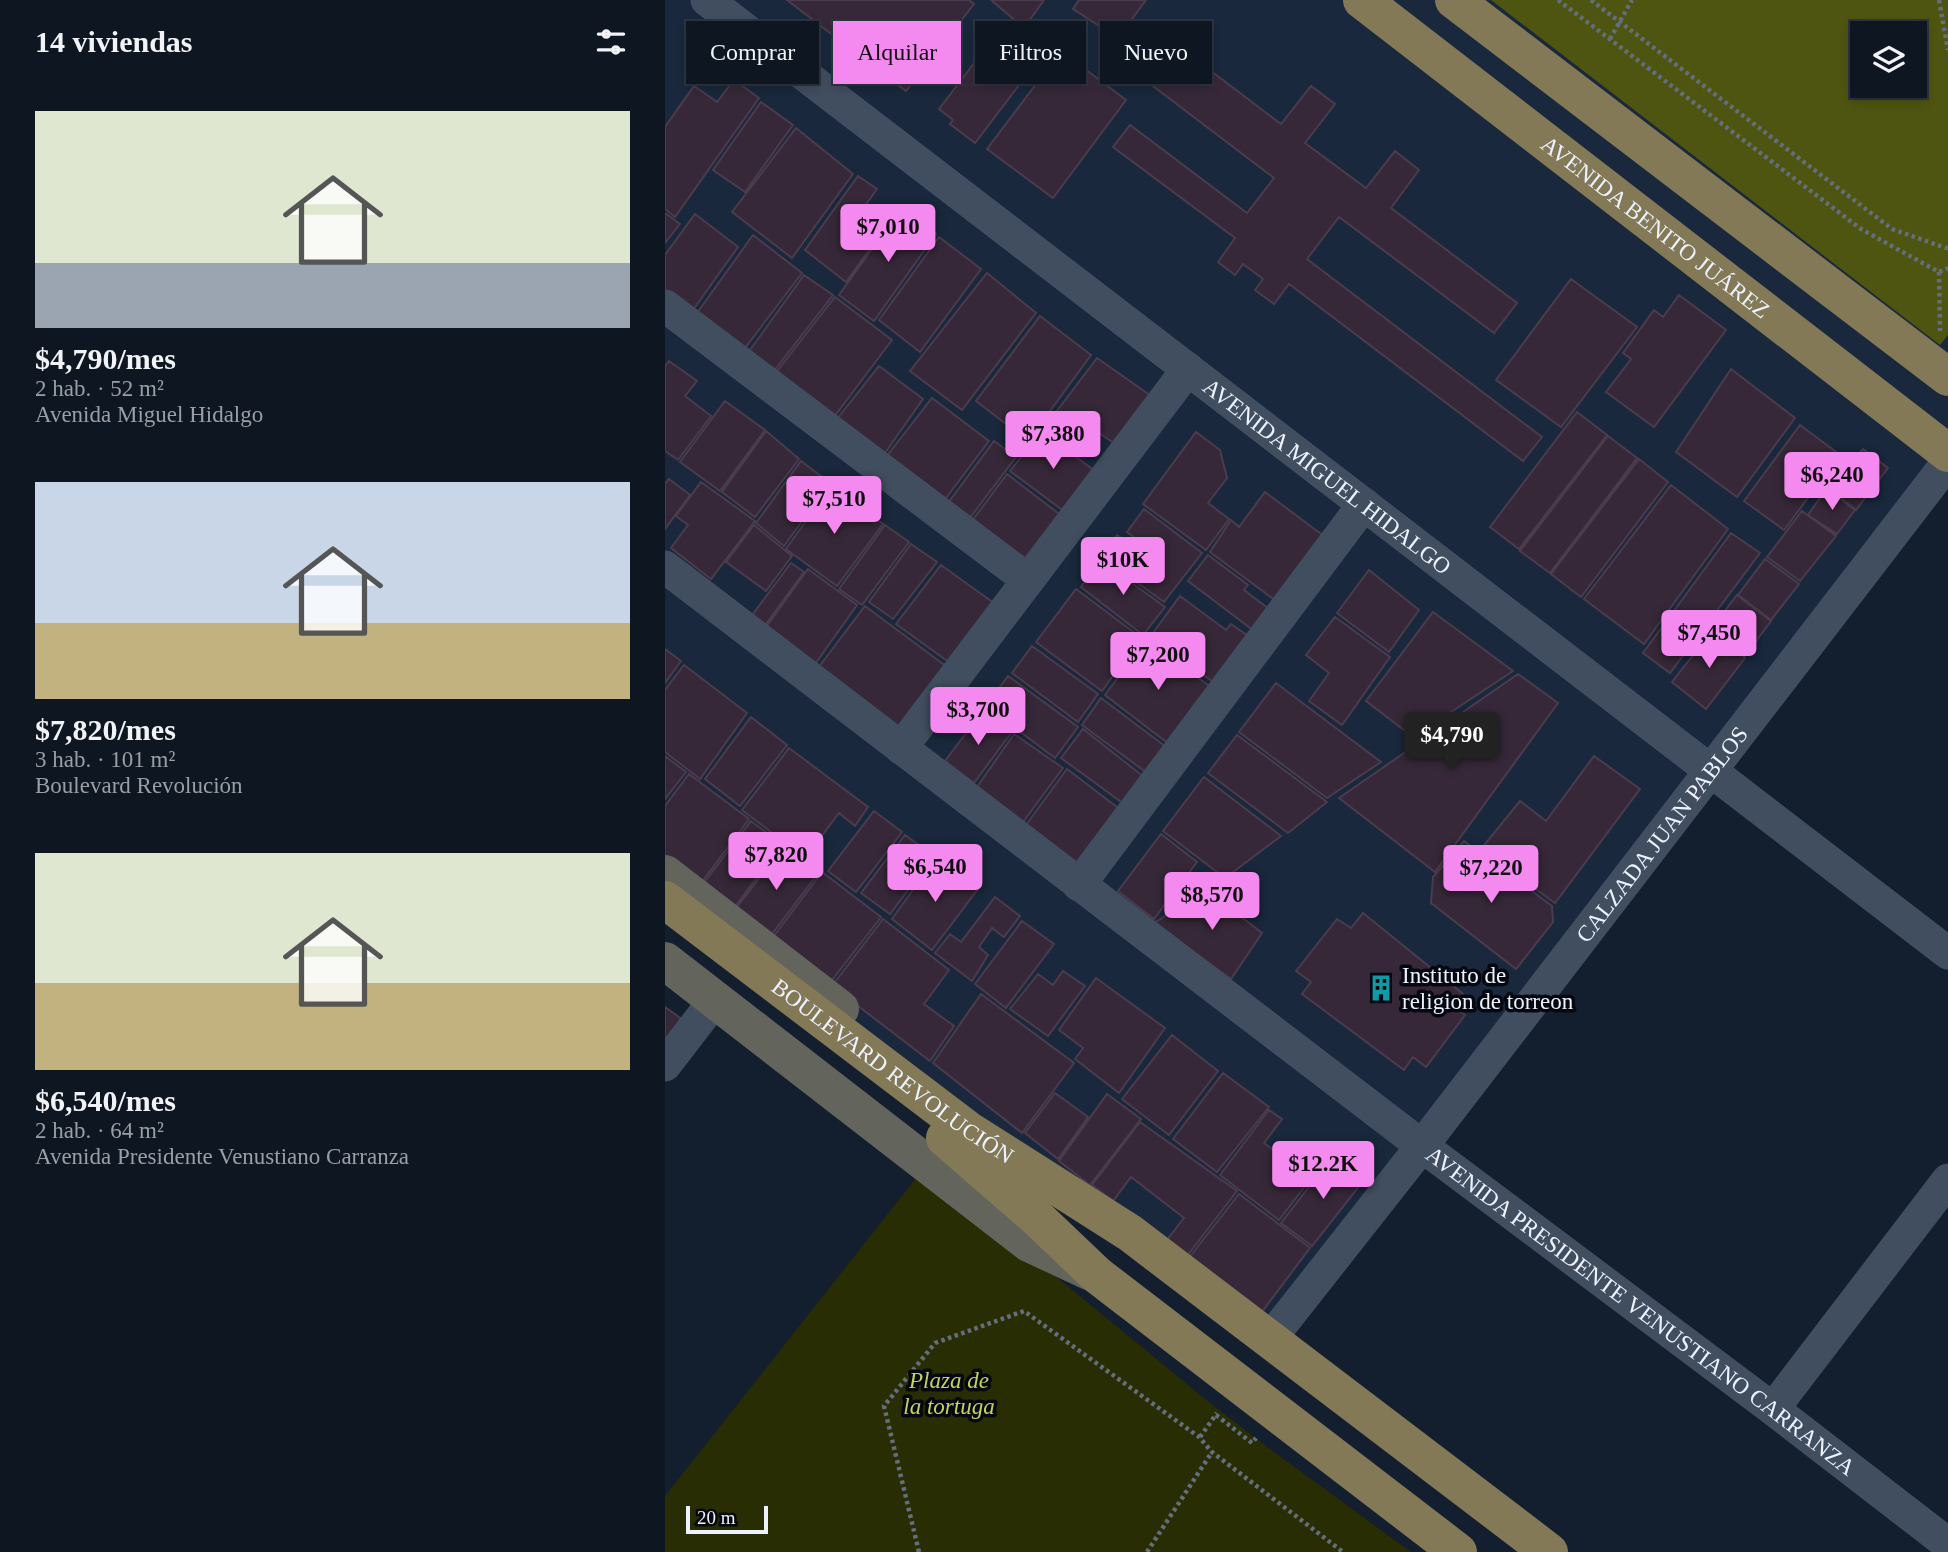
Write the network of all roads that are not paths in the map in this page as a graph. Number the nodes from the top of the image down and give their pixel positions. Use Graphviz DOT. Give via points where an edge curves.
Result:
graph roads {
  1 [pos="707,0"];
  2 [pos="1362,0"];
  3 [pos="1461,6"];
  4 [pos="1434,56"];
  5 [pos="665,306"];
  6 [pos="1188,369"];
  7 [pos="1946,371"];
  8 [pos="1948,453"];
  9 [pos="1948,462"];
  10 [pos="1364,504"];
  11 [pos="665,567"];
  12 [pos="1028,580"];
  13 [pos="901,748"];
  14 [pos="1710,770"];
  15 [pos="665,874"];
  16 [pos="1079,885"];
  17 [pos="665,900"];
  18 [pos="665,925"];
  19 [pos="1948,953"];
  20 [pos="665,961"];
  21 [pos="715,1000"];
  22 [pos="665,1065"];
  23 [pos="961,1138"];
  24 [pos="1422,1146"];
  25 [pos="1948,1181"];
  26 [pos="1130,1233"];
  27 [pos="1097,1275"];
  28 [pos="1270,1339"];
  29 [pos="1773,1409"];
  30 [pos="1948,1544"];
  31 [pos="1458,1552"];
  32 [pos="1549,1552"];
  1 -- 6 [label="street, AVENIDA MIGUEL HIDALGO"];
  2 -- 4 [label="main road, AVENIDA BENITO JUÁREZ"];
  3 -- 4 [label="main road"];
  3 -- 7 [label="main road"];
  4 -- 8 [label="main road, AVENIDA BENITO JUÁREZ"];
  5 -- 12 [label="street"];
  6 -- 10 [label="street, AVENIDA MIGUEL HIDALGO"];
  6 -- 12 [label="street"];
  9 -- 14 [label="street, CALZADA JUAN PABLOS"];
  10 -- 14 [label="street, AVENIDA MIGUEL HIDALGO"];
  10 -- 16 [label="street"];
  11 -- 13 [label="street, AVENIDA PRESIDENTE VENUSTIANO CARRANZA"];
  12 -- 13 [label="street"];
  13 -- 16 [label="street, AVENIDA PRESIDENTE VENUSTIANO CARRANZA"];
  14 -- 19 [label="street, AVENIDA MIGUEL HIDALGO"];
  14 -- 24 [label="street, CALZADA JUAN PABLOS"];
  15 -- 26 [label="main road"];
  16 -- 24 [label="street, AVENIDA PRESIDENTE VENUSTIANO CARRANZA"];
  17 -- 23 [label="main road, BOULEVARD REVOLUCIÓN"];
  18 -- 23 [label="main road, BOULEVARD REVOLUCIÓN"];
  20 -- 21 [label="main road, BOULEVARD REVOLUCIÓN"];
  21 -- 22 [label="street"];
  21 -- 27 [label="main road, BOULEVARD REVOLUCIÓN" via="1029,1243"];
  23 -- 26 [label="main road, BOULEVARD REVOLUCIÓN"];
  23 -- 27 [label="main road, BOULEVARD REVOLUCIÓN"];
  24 -- 28 [label="street, CALZADA JUAN PABLOS"];
  24 -- 29 [label="street, AVENIDA PRESIDENTE VENUSTIANO CARRANZA"];
  25 -- 29 [label="street"];
  26 -- 28 [label="main road, BOULEVARD REVOLUCIÓN"];
  27 -- 31 [label="main road, BOULEVARD REVOLUCIÓN"];
  28 -- 32 [label="main road, BOULEVARD REVOLUCIÓN"];
  29 -- 30 [label="street, AVENIDA PRESIDENTE VENUSTIANO CARRANZA"];
}
